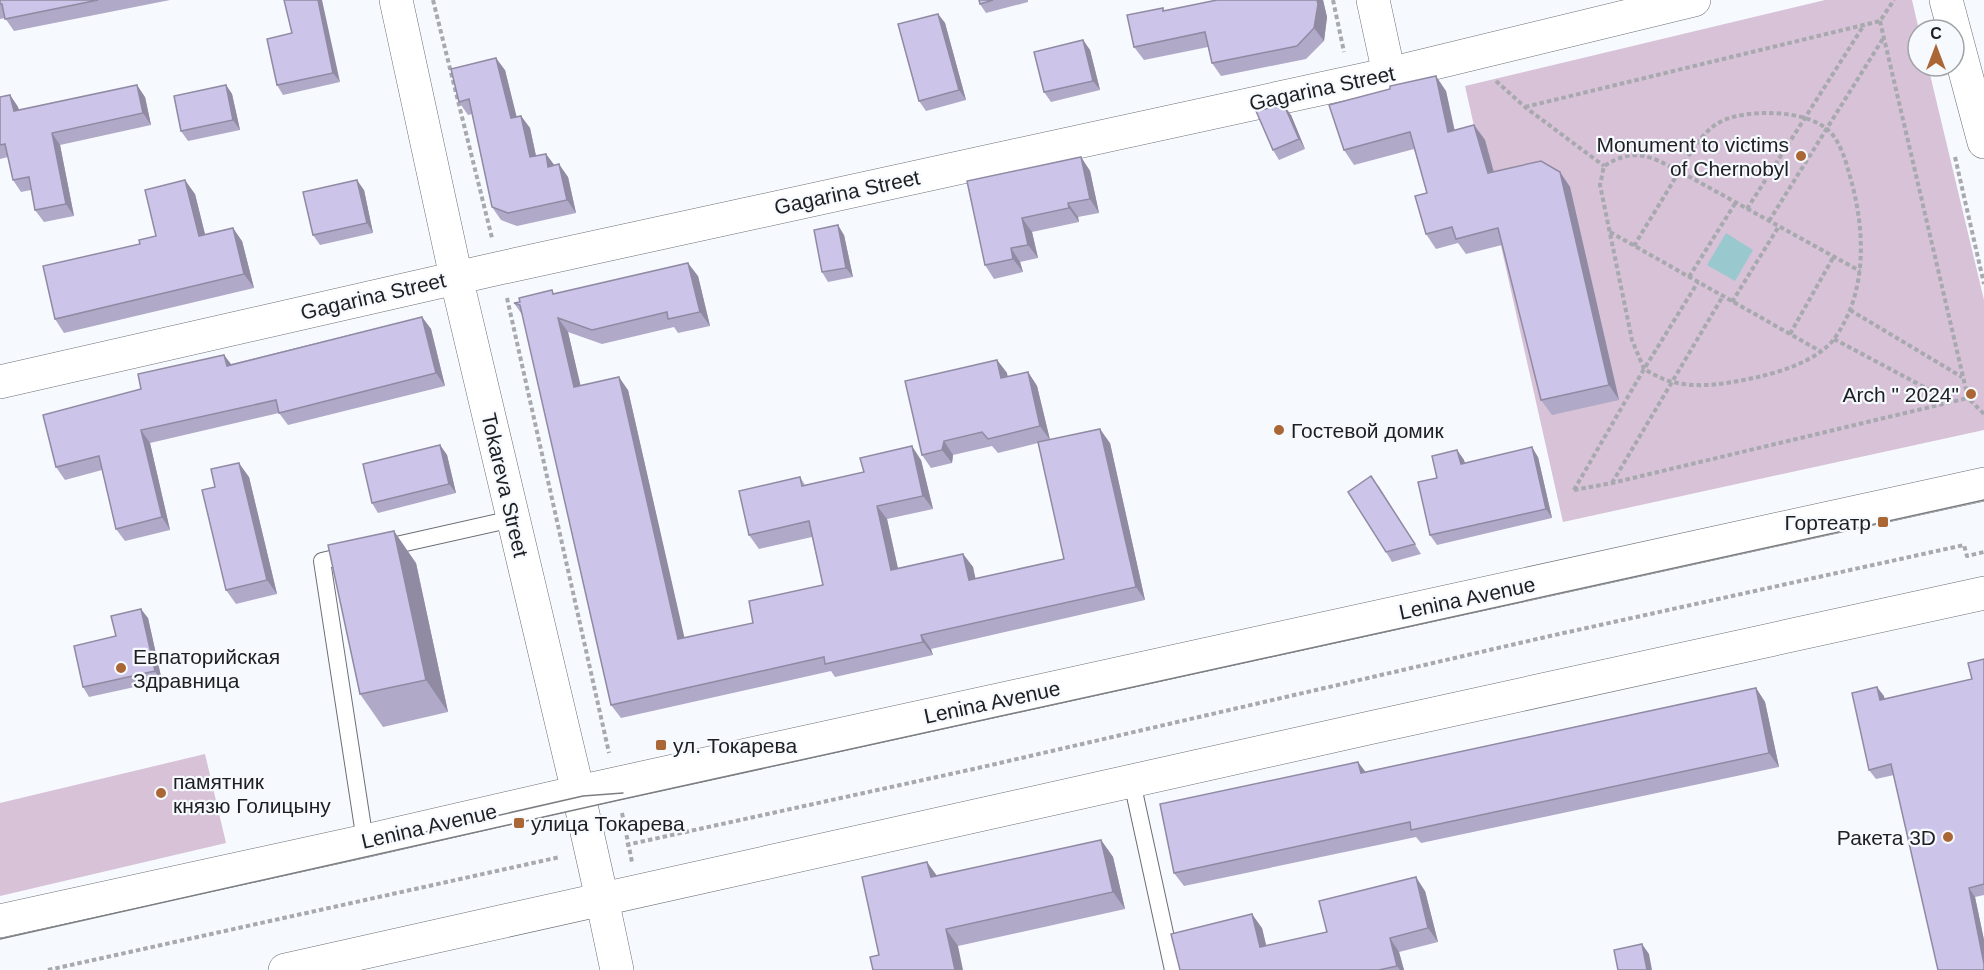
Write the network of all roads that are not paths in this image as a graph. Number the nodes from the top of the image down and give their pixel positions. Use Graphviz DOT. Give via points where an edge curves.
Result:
graph roads {
  1 [pos="396,0"];
  2 [pos="1373,0"];
  3 [pos="1694,0"];
  4 [pos="1946,0"];
  5 [pos="1389,74"];
  6 [pos="1968,144"];
  7 [pos="456,277"];
  8 [pos="0,382"];
  9 [pos="1984,484"];
  10 [pos="512,519"];
  11 [pos="1984,593"];
  12 [pos="1132,782"];
  13 [pos="578,792"];
  14 [pos="365,841"];
  15 [pos="602,899"];
  16 [pos="0,921"];
  17 [pos="285,970"];
  18 [pos="617,970"];
  19 [pos="1173,970"];
  1 -- 7 [label="street, Tokareva Street"];
  2 -- 5 [label="street"];
  3 -- 5 [label="street, Gagarina Street"];
  4 -- 6 [label="street"];
  5 -- 7 [label="street, Gagarina Street"];
  7 -- 8 [label="street, Gagarina Street"];
  7 -- 10 [label="street, Tokareva Street"];
  9 -- 13 [label="street, Lenina Avenue"];
  10 -- 13 [label="street, Tokareva Street"];
  10 -- 14 [label="lane" via="322,561"];
  11 -- 12 [label="street"];
  12 -- 15 [label="street"];
  12 -- 19 [label="lane"];
  13 -- 14 [label="street, Lenina Avenue"];
  13 -- 15 [label="street, Tokareva Street"];
  14 -- 16 [label="street, Lenina Avenue"];
  15 -- 17 [label="street"];
  15 -- 18 [label="street, Tokareva Street"];
}
